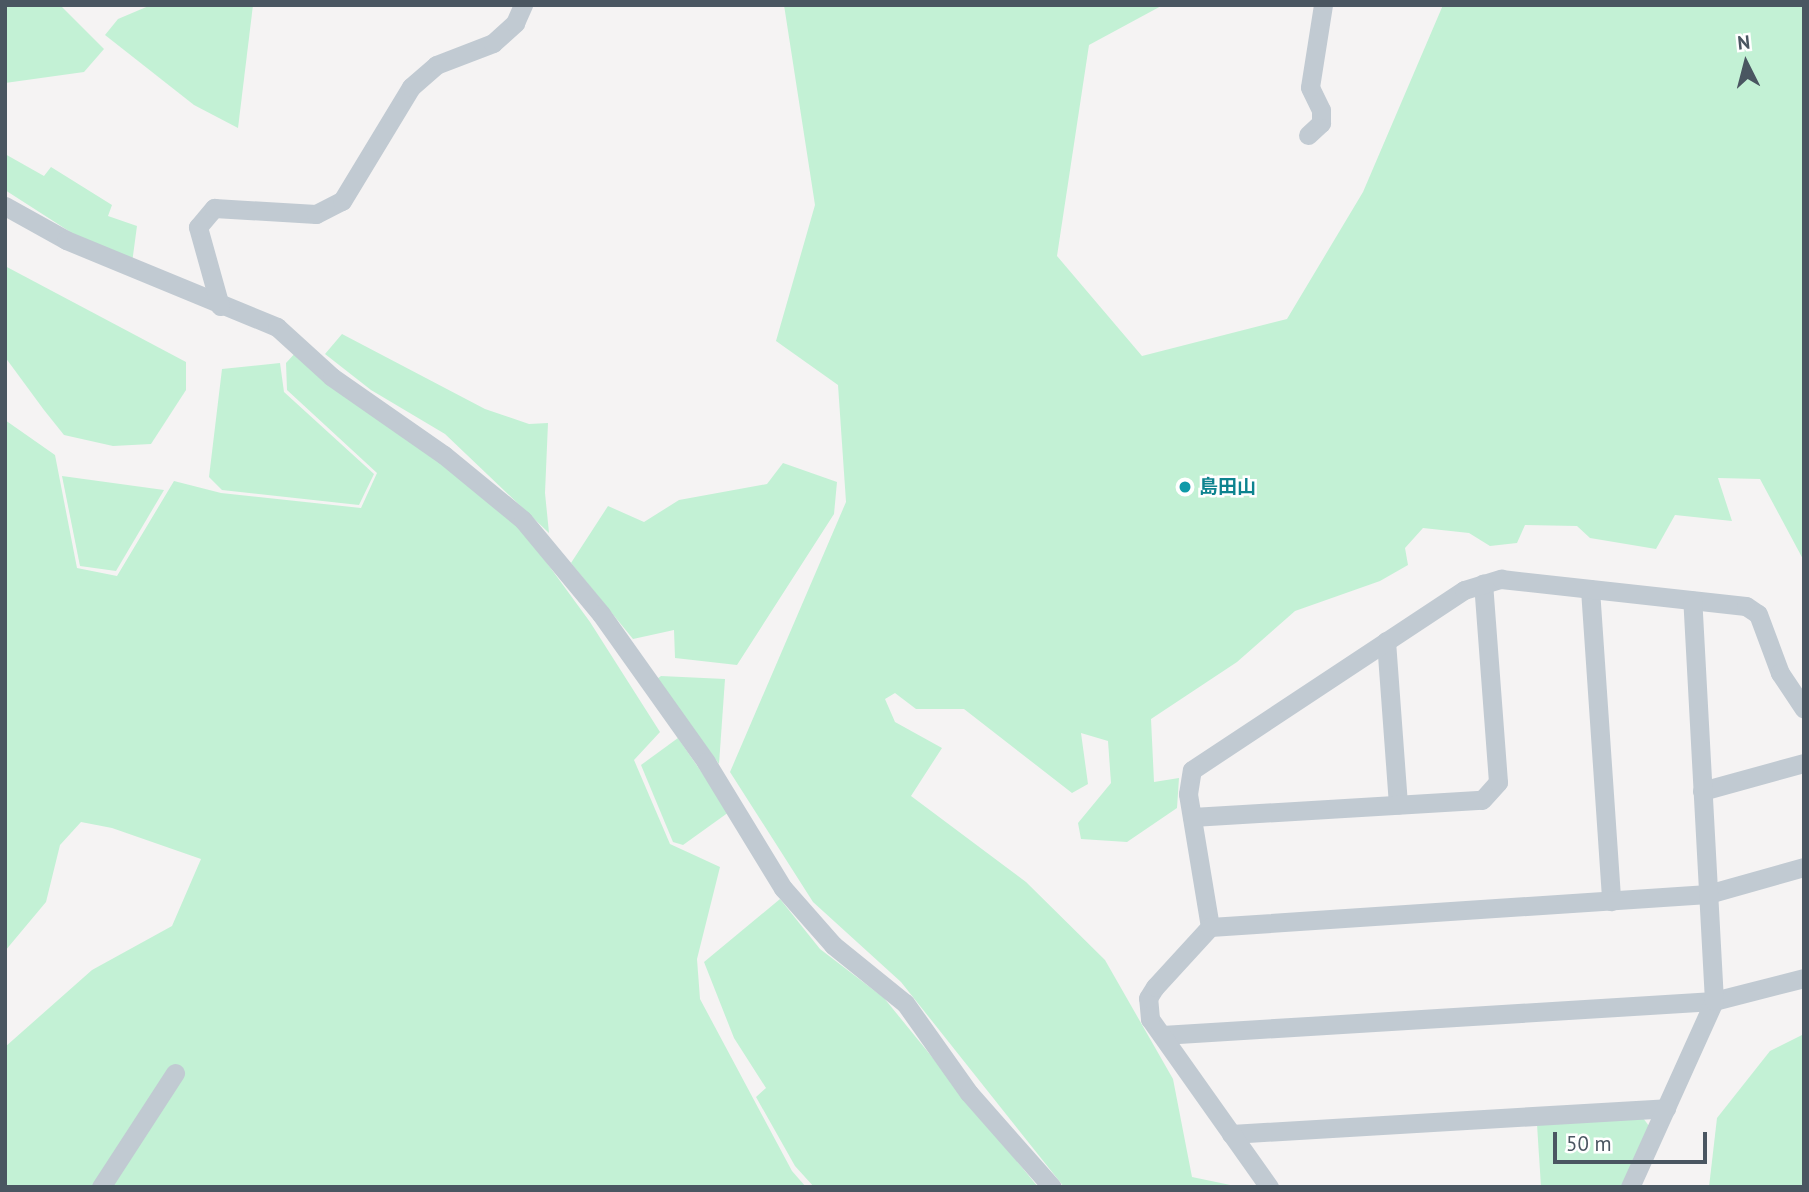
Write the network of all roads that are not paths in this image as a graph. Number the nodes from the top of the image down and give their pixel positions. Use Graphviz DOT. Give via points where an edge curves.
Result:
graph roads {
  1 [pos="523,5"];
  2 [pos="1323,5"];
  3 [pos="1308,135"];
  4 [pos="5,206"];
  5 [pos="220,306"];
  6 [pos="1483,584"];
  7 [pos="1590,589"];
  8 [pos="1692,601"];
  9 [pos="1386,641"];
  10 [pos="1804,709"];
  11 [pos="1804,763"];
  12 [pos="1702,791"];
  13 [pos="1398,805"];
  14 [pos="1192,817"];
  15 [pos="1804,867"];
  16 [pos="1707,894"];
  17 [pos="1611,901"];
  18 [pos="1210,927"];
  19 [pos="1804,978"];
  20 [pos="1714,1001"];
  21 [pos="1162,1035"];
  22 [pos="175,1073"];
  23 [pos="1665,1108"];
  24 [pos="1231,1134"];
  25 [pos="101,1187"];
  26 [pos="1052,1187"];
  27 [pos="1269,1187"];
  28 [pos="1630,1187"];
  1 -- 5 [label="street" via="515,23 493,43 436,65 411,88 342,201 316,214 215,208 198,227"];
  2 -- 3 [label="street" via="1310,87 1321,110 1321,123"];
  4 -- 5 [label="street" via="66,240"];
  5 -- 26 [label="street" via="277,327 332,377 444,455 523,520 625,648 706,762 783,888 832,944 905,1003 969,1093"];
  6 -- 7 [label="street" via="1501,579"];
  6 -- 9 [label="street" via="1464,590"];
  6 -- 13 [label="street" via="1498,782 1482,800"];
  7 -- 8 [label="street"];
  7 -- 17 [label="street"];
  8 -- 10 [label="street" via="1746,606 1758,614 1780,673"];
  8 -- 12 [label="street"];
  9 -- 13 [label="street"];
  9 -- 14 [label="street" via="1202,760 1187,783"];
  11 -- 12 [label="street"];
  12 -- 16 [label="street"];
  13 -- 14 [label="street"];
  14 -- 18 [label="street"];
  15 -- 16 [label="street"];
  16 -- 17 [label="street"];
  16 -- 20 [label="street"];
  17 -- 18 [label="street"];
  18 -- 21 [label="street" via="1148,998 1150,1019"];
  19 -- 20 [label="street"];
  20 -- 21 [label="street"];
  20 -- 23 [label="street"];
  21 -- 24 [label="street"];
  22 -- 25 [label="street"];
  23 -- 24 [label="street"];
  23 -- 28 [label="street"];
  24 -- 27 [label="street"];
}
